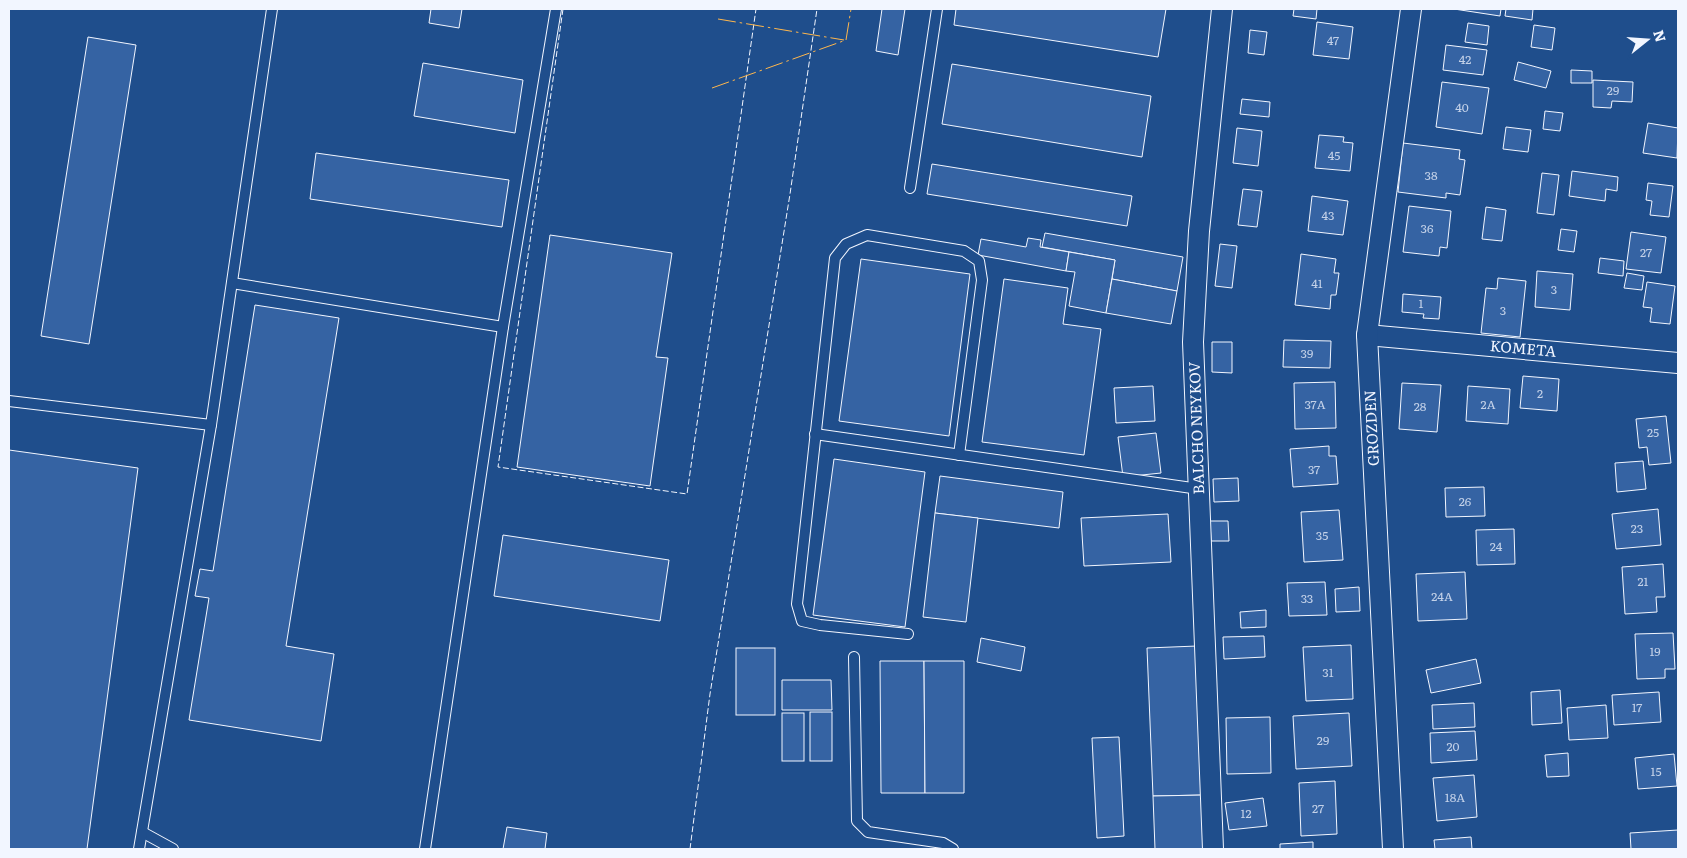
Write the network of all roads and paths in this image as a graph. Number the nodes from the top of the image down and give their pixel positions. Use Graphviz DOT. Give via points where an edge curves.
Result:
graph roads {
  1 [pos="272,9"];
  2 [pos="556,9"];
  3 [pos="937,9"];
  4 [pos="1222,9"];
  5 [pos="1411,9"];
  6 [pos="910,188"];
  7 [pos="232,283"];
  8 [pos="503,327"];
  9 [pos="1367,335"];
  10 [pos="1678,363"];
  11 [pos="9,401"];
  12 [pos="211,425"];
  13 [pos="815,434"];
  14 [pos="959,455"];
  15 [pos="1199,489"];
  16 [pos="908,634"];
  17 [pos="854,657"];
  18 [pos="142,832"];
  19 [pos="139,849"];
  20 [pos="173,849"];
  21 [pos="425,849"];
  22 [pos="953,849"];
  23 [pos="1213,849"];
  24 [pos="1393,849"];
  1 -- 7 [label="lane"];
  2 -- 8 [label="lane"];
  3 -- 6 [label="lane"];
  4 -- 15 [label="street, BALCHO NEYKOV" via="1198,230 1193,342"];
  5 -- 9 [label="street, GROZDEN"];
  7 -- 8 [label="lane"];
  7 -- 12 [label="lane"];
  8 -- 21 [label="lane"];
  9 -- 10 [label="street, KOMETA"];
  9 -- 24 [label="street, GROZDEN"];
  11 -- 12 [label="lane"];
  12 -- 18 [label="lane"];
  13 -- 14 [label="lane"];
  13 -- 14 [label="lane" via="835,258 846,244 867,236 964,251 979,261 982,280"];
  13 -- 16 [label="lane" via="797,604 802,621"];
  14 -- 15 [label="lane"];
  15 -- 23 [label="street, BALCHO NEYKOV"];
  17 -- 22 [label="lane" via="857,821 868,832 943,843"];
  18 -- 19 [label="lane"];
  18 -- 20 [label="lane"];
}
